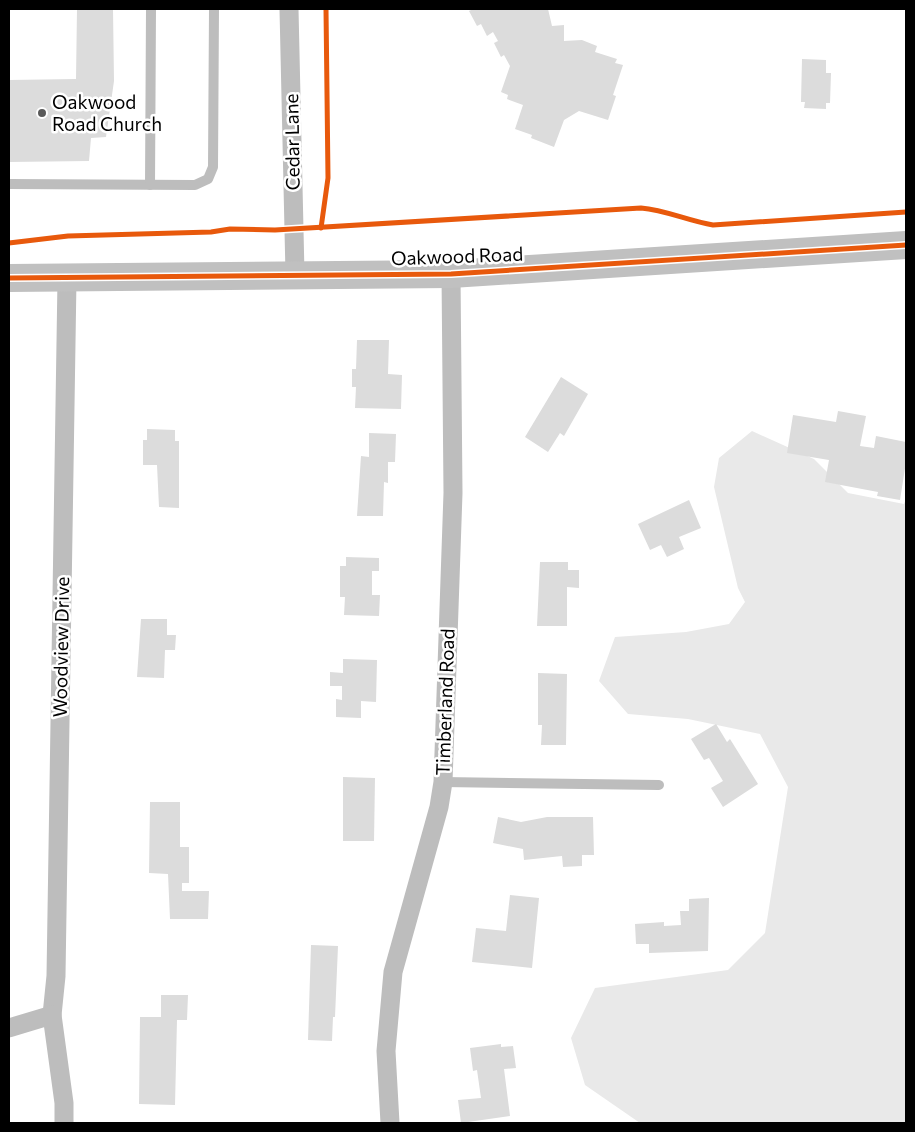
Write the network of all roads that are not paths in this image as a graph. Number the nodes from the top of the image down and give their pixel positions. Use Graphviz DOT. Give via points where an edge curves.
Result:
graph roads {
  1 [pos="151,9"];
  2 [pos="214,9"];
  3 [pos="288,9"];
  4 [pos="9,184"];
  5 [pos="150,185"];
  6 [pos="906,245"];
  7 [pos="295,274"];
  8 [pos="451,274"];
  9 [pos="9,278"];
  10 [pos="67,279"];
  11 [pos="443,782"];
  12 [pos="658,785"];
  13 [pos="52,1015"];
  14 [pos="9,1028"];
  15 [pos="64,1123"];
  16 [pos="390,1123"];
  1 -- 5 [label="lane"];
  2 -- 5 [label="lane" via="213,167 208,179 195,185"];
  3 -- 7 [label="street, Cedar Lane"];
  4 -- 5 [label="lane"];
  6 -- 8 [label="street, Oakwood Road"];
  7 -- 8 [label="street, Oakwood Road"];
  7 -- 10 [label="street, Oakwood Road"];
  8 -- 11 [label="street, Timberland Road" via="453,493"];
  9 -- 10 [label="street, Oakwood Road"];
  10 -- 13 [label="street, Woodview Drive" via="56,976"];
  11 -- 12 [label="lane"];
  11 -- 16 [label="street, Timberland Road" via="393,972 386,1051"];
  13 -- 14 [label="street"];
  13 -- 15 [label="street, Woodview Drive"];
}
